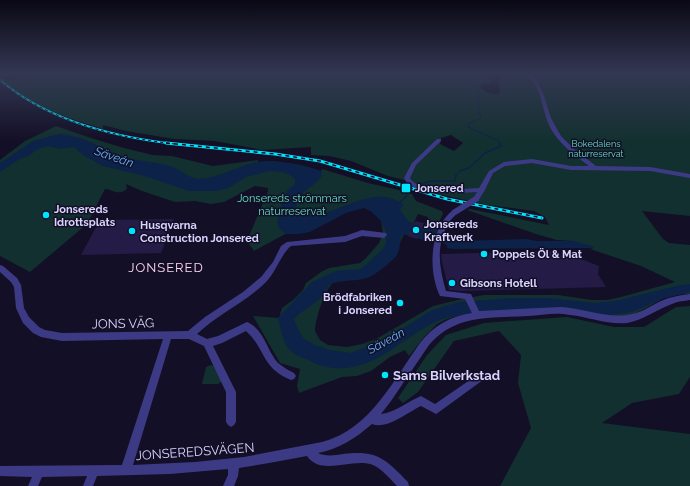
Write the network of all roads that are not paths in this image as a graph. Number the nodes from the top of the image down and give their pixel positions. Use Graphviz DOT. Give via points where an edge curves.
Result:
graph roads {
  1 [pos="541,96"];
  2 [pos="439,140"];
  3 [pos="594,168"];
  4 [pos="690,176"];
  5 [pos="482,190"];
  6 [pos="384,236"];
  7 [pos="0,268"];
  8 [pos="690,297"];
  9 [pos="477,315"];
  10 [pos="168,335"];
  11 [pos="190,335"];
  12 [pos="207,342"];
  13 [pos="291,376"];
  14 [pos="480,378"];
  15 [pos="373,418"];
  16 [pos="231,422"];
  17 [pos="309,450"];
  18 [pos="234,465"];
  19 [pos="126,470"];
  20 [pos="0,471"];
  21 [pos="94,471"];
  22 [pos="39,472"];
  23 [pos="33,486"];
  24 [pos="88,486"];
  25 [pos="228,486"];
  26 [pos="404,486"];
  1 -- 3 [label="street" via="550,123 560,139"];
  2 -- 5 [label="street" via="414,164 407,178 409,182 434,189"];
  3 -- 4 [label="street" via="650,169"];
  3 -- 5 [label="street" via="565,168 532,161 513,162 498,166 491,172"];
  5 -- 9 [label="street, bridge" via="476,199 447,219 436,244 434,256 444,294 468,296"];
  6 -- 11 [label="street" via="362,233 345,239 289,244 264,279"];
  7 -- 10 [label="street, JONS VÄG" via="18,286 20,308 26,320 44,334 62,337"];
  8 -- 9 [label="street, JONSEREDSVÄGEN" via="674,298 642,315 628,319 568,311"];
  9 -- 15 [label="street, JONSEREDSVÄGEN" via="447,324 430,337"];
  10 -- 11 [label="street"];
  10 -- 19 [label="street, JONS VÄG"];
  11 -- 12 [label="street"];
  12 -- 13 [label="street" via="219,340 247,326 254,332 273,366"];
  12 -- 16 [label="street" via="231,392"];
  14 -- 15 [label="street" via="436,409 421,402 388,419"];
  15 -- 17 [label="street, JONSEREDSVÄGEN" via="358,430 330,445"];
  17 -- 18 [label="street, JONSEREDSVÄGEN"];
  17 -- 26 [label="street" via="318,460 354,457 374,460"];
  18 -- 19 [label="street, JONSEREDSVÄGEN"];
  18 -- 25 [label="street" via="233,476"];
  19 -- 21 [label="street, JONSEREDSVÄGEN"];
  20 -- 22 [label="street, JONSEREDSVÄGEN"];
  21 -- 22 [label="street, JONSEREDSVÄGEN"];
  21 -- 24 [label="street"];
  22 -- 23 [label="street"];
}
